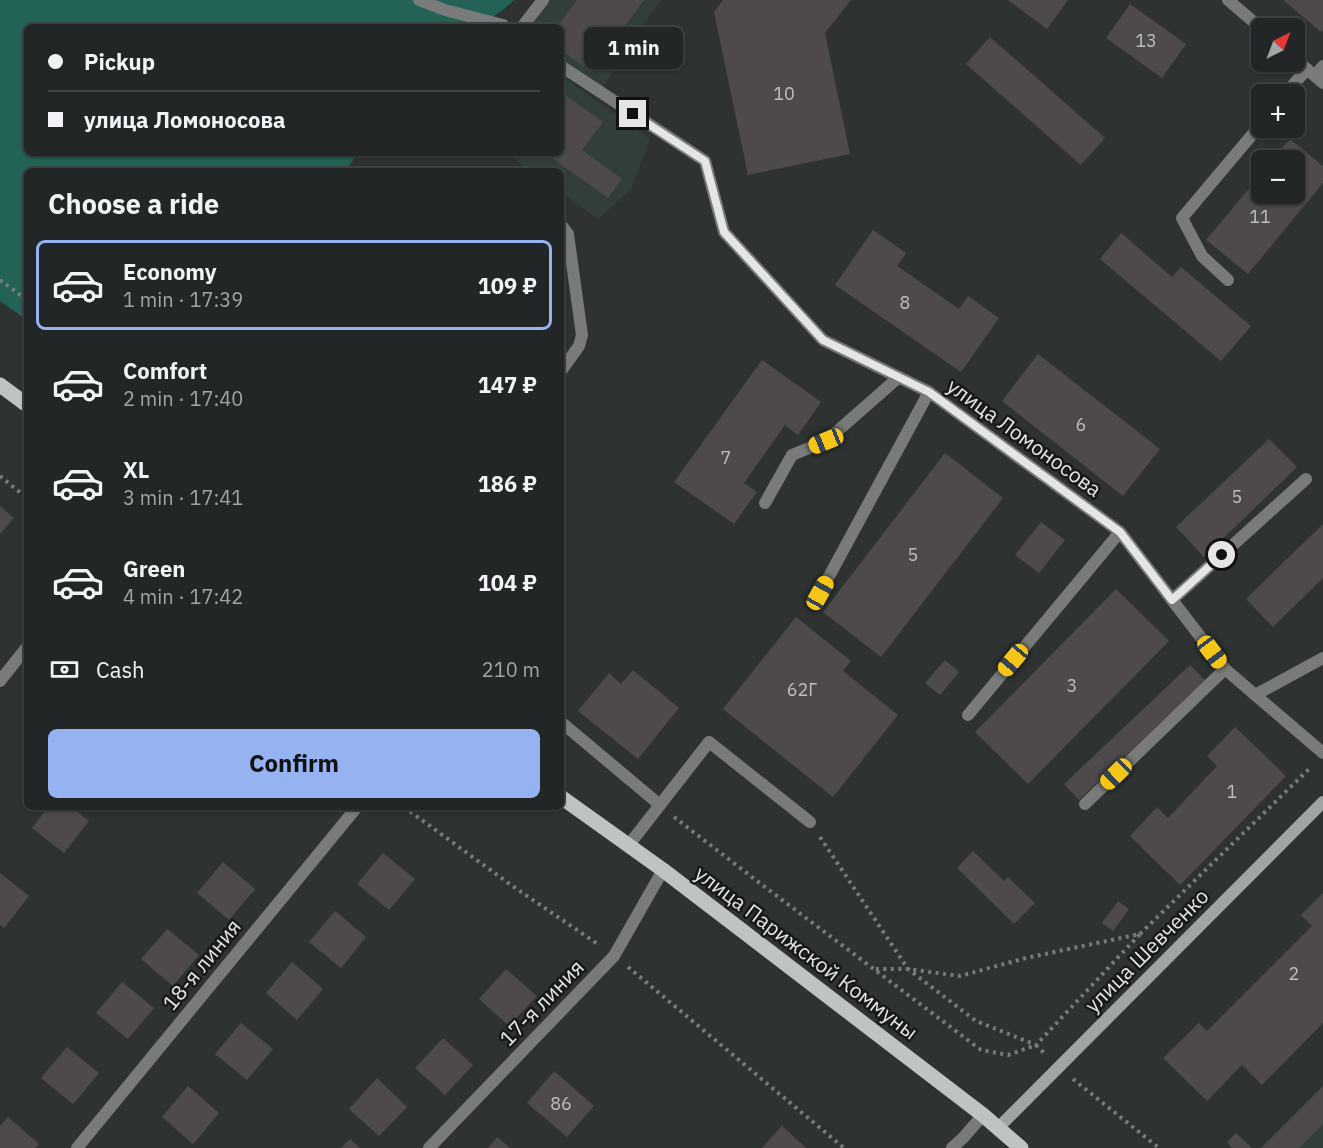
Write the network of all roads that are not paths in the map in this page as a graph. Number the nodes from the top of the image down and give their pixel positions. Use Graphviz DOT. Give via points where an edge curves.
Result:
graph roads {
  1 [pos="419,0"];
  2 [pos="543,0"];
  3 [pos="1228,0"];
  4 [pos="1251,20"];
  5 [pos="499,24"];
  6 [pos="524,24"];
  7 [pos="564,68"];
  8 [pos="1317,73"];
  9 [pos="1300,84"];
  10 [pos="1251,136"];
  11 [pos="564,229"];
  12 [pos="1228,280"];
  13 [pos="564,367"];
  14 [pos="899,377"];
  15 [pos="0,385"];
  16 [pos="929,392"];
  17 [pos="24,403"];
  18 [pos="1306,479"];
  19 [pos="765,503"];
  20 [pos="1120,532"];
  21 [pos="820,593"];
  22 [pos="1172,600"];
  23 [pos="24,651"];
  24 [pos="1323,657"];
  25 [pos="1225,669"];
  26 [pos="0,681"];
  27 [pos="1255,695"];
  28 [pos="968,715"];
  29 [pos="564,725"];
  30 [pos="1319,758"];
  31 [pos="564,799"];
  32 [pos="1323,802"];
  33 [pos="1085,804"];
  34 [pos="660,805"];
  35 [pos="355,810"];
  36 [pos="810,822"];
  37 [pos="628,846"];
  38 [pos="663,870"];
  39 [pos="983,1115"];
  40 [pos="998,1128"];
  41 [pos="77,1148"];
  42 [pos="429,1148"];
  43 [pos="952,1148"];
  44 [pos="1021,1148"];
  1 -- 5 [label="street"];
  2 -- 6 [label="street"];
  3 -- 4 [label="street"];
  7 -- 14 [label="street, улица Ломоносова" via="705,161 724,232 823,340"];
  8 -- 9 [label="street"];
  10 -- 12 [label="street" via="1182,218 1202,256"];
  11 -- 13 [label="street" via="568,234 582,335"];
  14 -- 16 [label="street, улица Ломоносова"];
  14 -- 19 [label="street" via="826,441 792,455"];
  15 -- 17 [label="main road"];
  16 -- 20 [label="street, улица Ломоносова"];
  16 -- 21 [label="street"];
  18 -- 22 [label="street"];
  20 -- 22 [label="street, улица Ломоносова"];
  20 -- 28 [label="street"];
  22 -- 25 [label="street, улица Ломоносова"];
  23 -- 26 [label="street"];
  24 -- 27 [label="street"];
  25 -- 27 [label="street, улица Ломоносова"];
  25 -- 33 [label="street"];
  27 -- 30 [label="street, улица Ломоносова"];
  29 -- 34 [label="street"];
  31 -- 37 [label="main road, улица Парижской Коммуны"];
  32 -- 40 [label="street, улица Шевченко"];
  34 -- 36 [label="street" via="709,741"];
  34 -- 37 [label="street"];
  35 -- 41 [label="street, 18-я линия"];
  37 -- 38 [label="main road, улица Парижской Коммуны"];
  38 -- 39 [label="main road, улица Парижской Коммуны"];
  38 -- 42 [label="street, 17-я линия" via="614,956"];
  39 -- 40 [label="main road, улица Парижской Коммуны"];
  39 -- 43 [label="street"];
  40 -- 44 [label="main road, улица Парижской Коммуны"];
}
